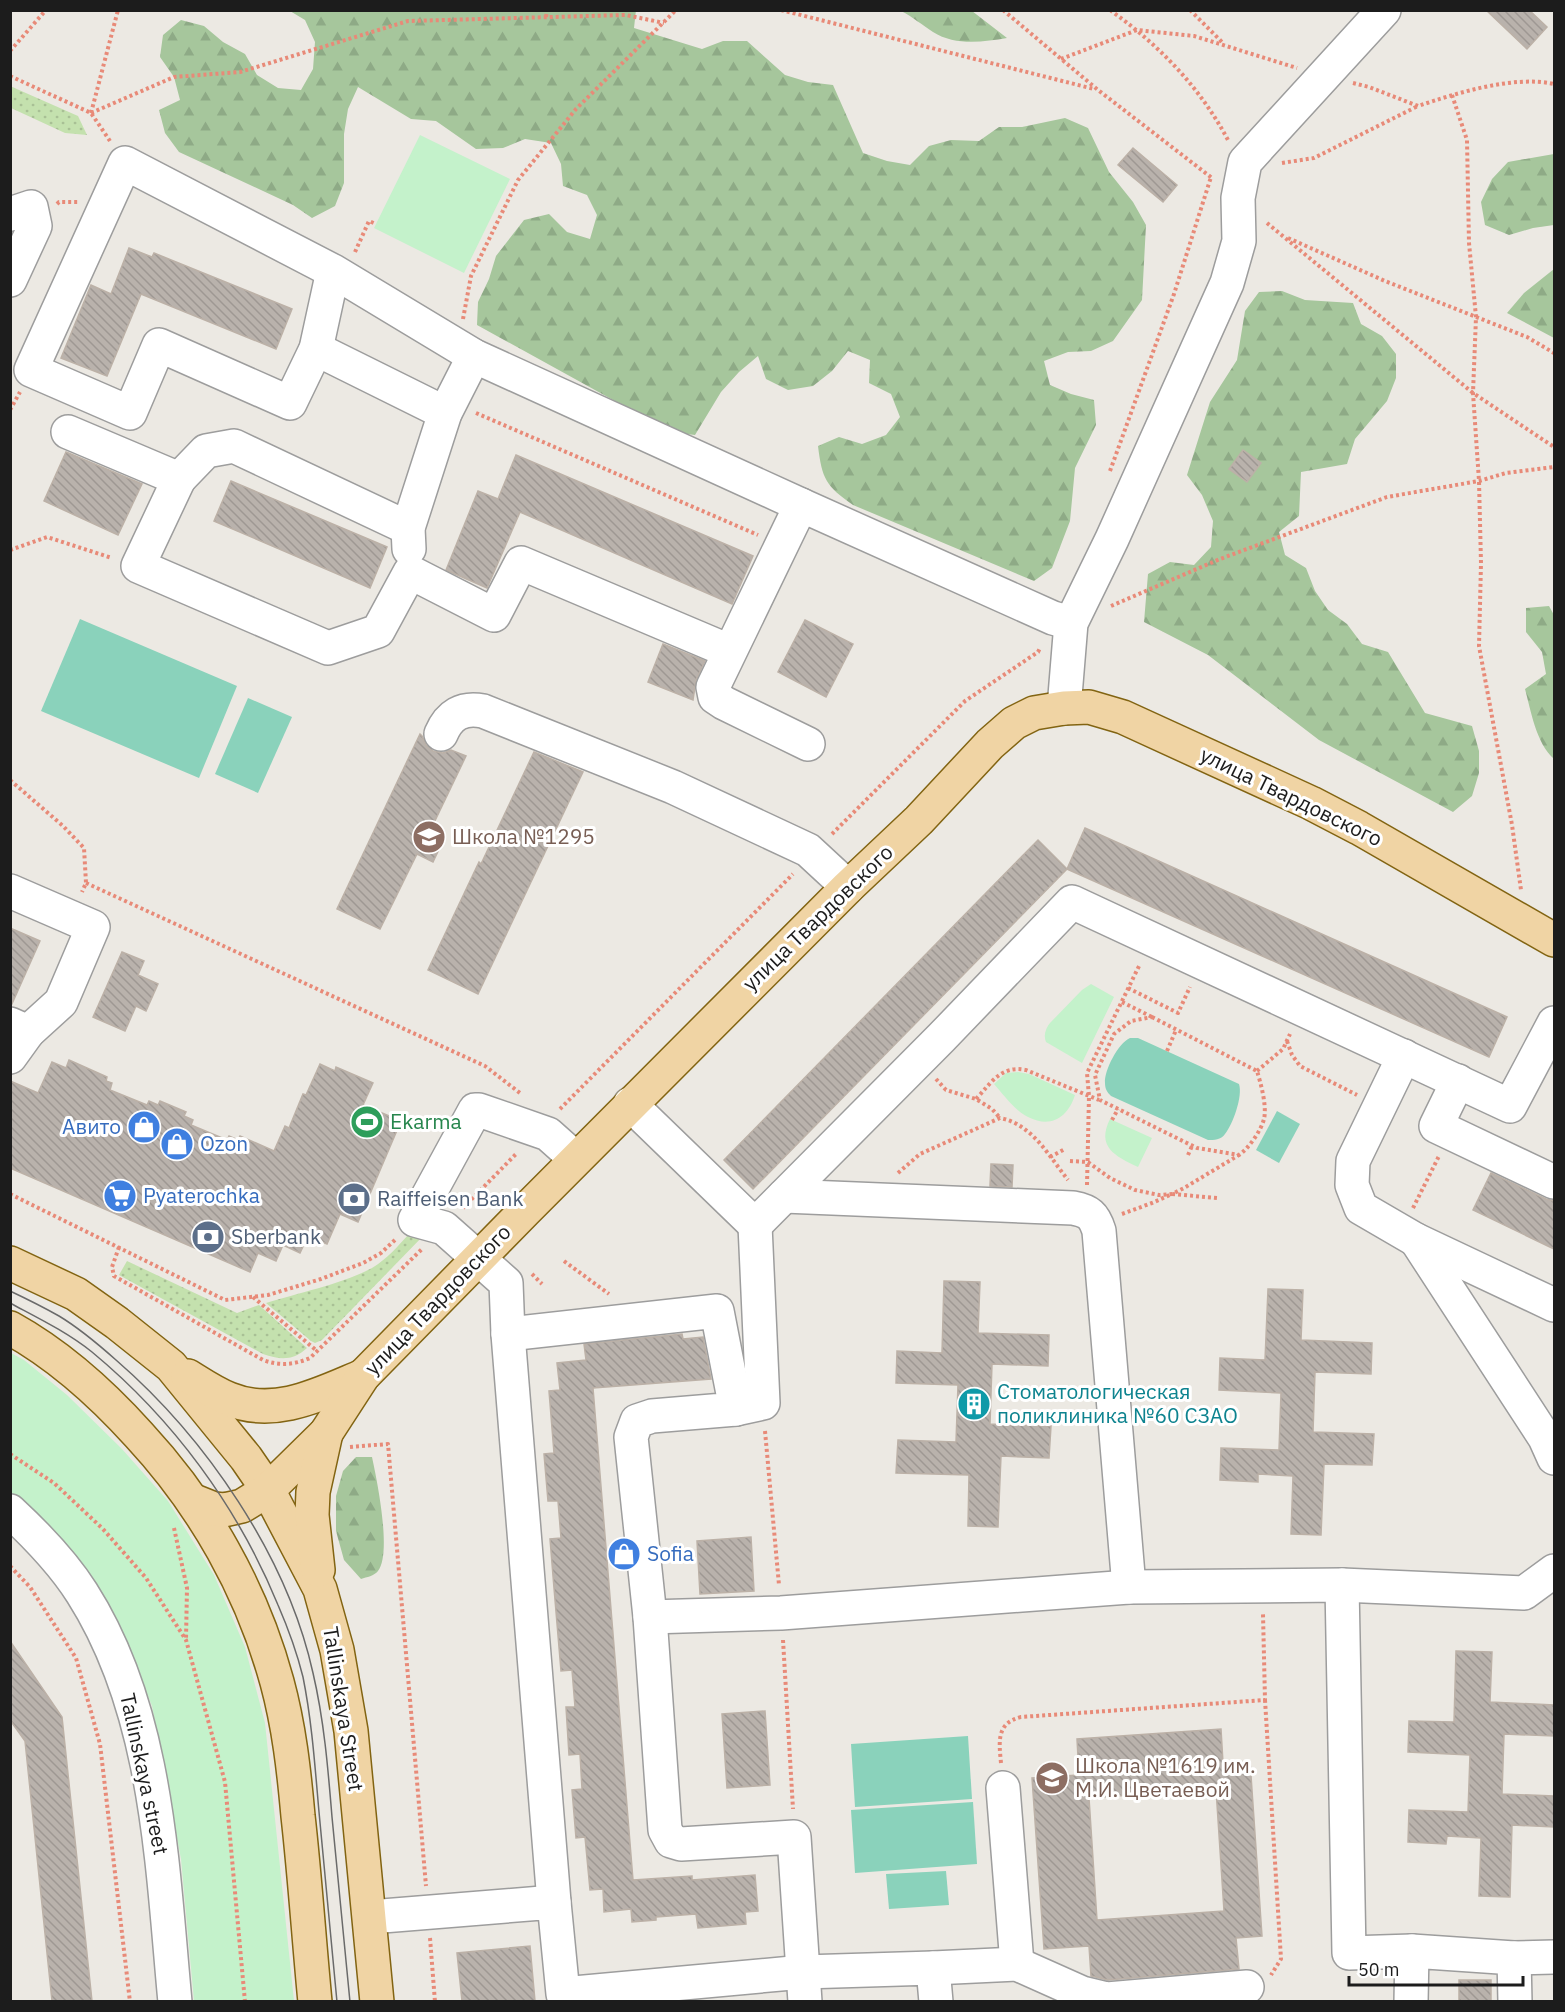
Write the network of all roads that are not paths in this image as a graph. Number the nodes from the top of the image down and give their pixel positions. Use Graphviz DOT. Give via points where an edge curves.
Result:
graph roads {
  1 [pos="1384,10"];
  2 [pos="10,214"];
  3 [pos="342,265"];
  4 [pos="10,280"];
  5 [pos="468,343"];
  6 [pos="316,349"];
  7 [pos="448,407"];
  8 [pos="68,432"];
  9 [pos="179,479"];
  10 [pos="801,505"];
  11 [pos="408,528"];
  12 [pos="410,572"];
  13 [pos="1062,620"];
  14 [pos="729,651"];
  15 [pos="1064,708"];
  16 [pos="441,734"];
  17 [pos="808,744"];
  18 [pos="848,887"];
  19 [pos="10,891"];
  20 [pos="1554,940"];
  21 [pos="1554,1023"];
  22 [pos="16,1038"];
  23 [pos="1404,1056"];
  24 [pos="1458,1081"];
  25 [pos="630,1104"];
  26 [pos="576,1159"];
  27 [pos="1554,1182"];
  28 [pos="784,1196"];
  29 [pos="755,1225"];
  30 [pos="1416,1240"];
  31 [pos="479,1258"];
  32 [pos="10,1263"];
  33 [pos="1554,1305"];
  34 [pos="10,1328"];
  35 [pos="508,1334"];
  36 [pos="171,1366"];
  37 [pos="363,1376"];
  38 [pos="736,1409"];
  39 [pos="338,1440"];
  40 [pos="1554,1458"];
  41 [pos="268,1490"];
  42 [pos="10,1511"];
  43 [pos="183,1511"];
  44 [pos="1554,1571"];
  45 [pos="1342,1585"];
  46 [pos="1129,1587"];
  47 [pos="320,1589"];
  48 [pos="650,1617"];
  49 [pos="1003,1788"];
  50 [pos="554,1902"];
  51 [pos="370,1917"];
  52 [pos="1412,1951"];
  53 [pos="1554,1957"];
  54 [pos="1514,1958"];
  55 [pos="1017,1964"];
  56 [pos="933,1968"];
  57 [pos="804,1987"];
  58 [pos="1247,1987"];
  59 [pos="564,1998"];
  60 [pos="174,2001"];
  61 [pos="315,2001"];
  62 [pos="377,2001"];
  63 [pos="936,2001"];
  64 [pos="1411,2001"];
  65 [pos="1515,2001"];
  1 -- 13 [label="street" via="1245,162 1238,198 1239,240 1227,283 1112,538"];
  2 -- 4 [label="street" via="31,207 35,226"];
  3 -- 5 [label="street"];
  3 -- 6 [label="street"];
  3 -- 6 [label="street" via="125,163 31,370 130,413 159,345 290,403"];
  5 -- 7 [label="street"];
  5 -- 10 [label="street"];
  6 -- 7 [label="street"];
  7 -- 11 [label="street"];
  8 -- 9 [label="street"];
  9 -- 11 [label="street" via="207,452 234,446"];
  9 -- 12 [label="street" via="138,567 328,648 378,631"];
  10 -- 13 [label="street"];
  10 -- 14 [label="street"];
  11 -- 12 [label="street"];
  12 -- 14 [label="street" via="494,615 521,563"];
  13 -- 15 [label="street"];
  14 -- 17 [label="street" via="713,687 716,698"];
  15 -- 18 [label="main road, улица Твардовского" via="1026,716 1007,729"];
  15 -- 20 [label="main road, улица Твардовского" via="1089,707 1123,717 1311,803"];
  16 -- 18 [label="street" via="446,722 462,711 483,711 673,787 813,854"];
  18 -- 25 [label="main road, улица Твардовского"];
  19 -- 22 [label="street" via="93,927 61,1002"];
  21 -- 24 [label="street" via="1510,1106"];
  23 -- 24 [label="street"];
  23 -- 28 [label="street" via="1072,902"];
  23 -- 30 [label="street" via="1353,1161 1352,1185 1361,1208"];
  24 -- 27 [label="street" via="1436,1126"];
  25 -- 26 [label="main road, улица Твардовского"];
  25 -- 29 [label="street"];
  26 -- 31 [label="main road, улица Твардовского"];
  26 -- 31 [label="street" via="548,1134 475,1110 429,1224"];
  28 -- 29 [label="street"];
  28 -- 46 [label="street" via="1073,1208 1085,1210 1095,1218"];
  29 -- 38 [label="street" via="763,1403"];
  30 -- 33 [label="street"];
  30 -- 40 [label="street" via="1545,1438"];
  31 -- 35 [label="street" via="506,1283"];
  31 -- 37 [label="main road, улица Твардовского"];
  32 -- 36 [label="main road, Tallinskaya Street" via="76,1294"];
  34 -- 43 [label="main road" via="54,1356 113,1407 153,1449"];
  35 -- 38 [label="street" via="717,1311"];
  35 -- 50 [label="street"];
  36 -- 37 [label="main road" via="229,1399 258,1406 295,1403"];
  36 -- 41 [label="main road, Tallinskaya Street"];
  37 -- 39 [label="main road, улица Твардовского"];
  38 -- 48 [label="street" via="652,1416 637,1421 631,1437"];
  39 -- 41 [label="main road, улица Твардовского"];
  39 -- 47 [label="main road" via="315,1479 312,1502"];
  41 -- 43 [label="main road, улица Твардовского" via="242,1506"];
  41 -- 47 [label="main road, Tallinskaya Street"];
  42 -- 60 [label="street, Tallinskaya street" via="59,1561 82,1593 113,1649 134,1706 161,1853"];
  43 -- 61 [label="main road" via="234,1570 277,1683 292,1756"];
  44 -- 45 [label="street" via="1524,1593"];
  45 -- 46 [label="street"];
  45 -- 52 [label="street" via="1349,1953"];
  46 -- 48 [label="street" via="781,1613"];
  47 -- 51 [label="main road, Tallinskaya Street" via="347,1707"];
  48 -- 57 [label="street" via="665,1830 671,1841 681,1844 794,1837"];
  49 -- 55 [label="street"];
  50 -- 51 [label="street"];
  50 -- 59 [label="street"];
  51 -- 62 [label="main road, Tallinskaya Street"];
  52 -- 54 [label="street"];
  52 -- 64 [label="street"];
  53 -- 54 [label="street"];
  54 -- 65 [label="street"];
  55 -- 56 [label="street"];
  55 -- 58 [label="street" via="1082,1993 1107,1999"];
  56 -- 57 [label="street"];
  56 -- 63 [label="street"];
  57 -- 59 [label="street"];
}
